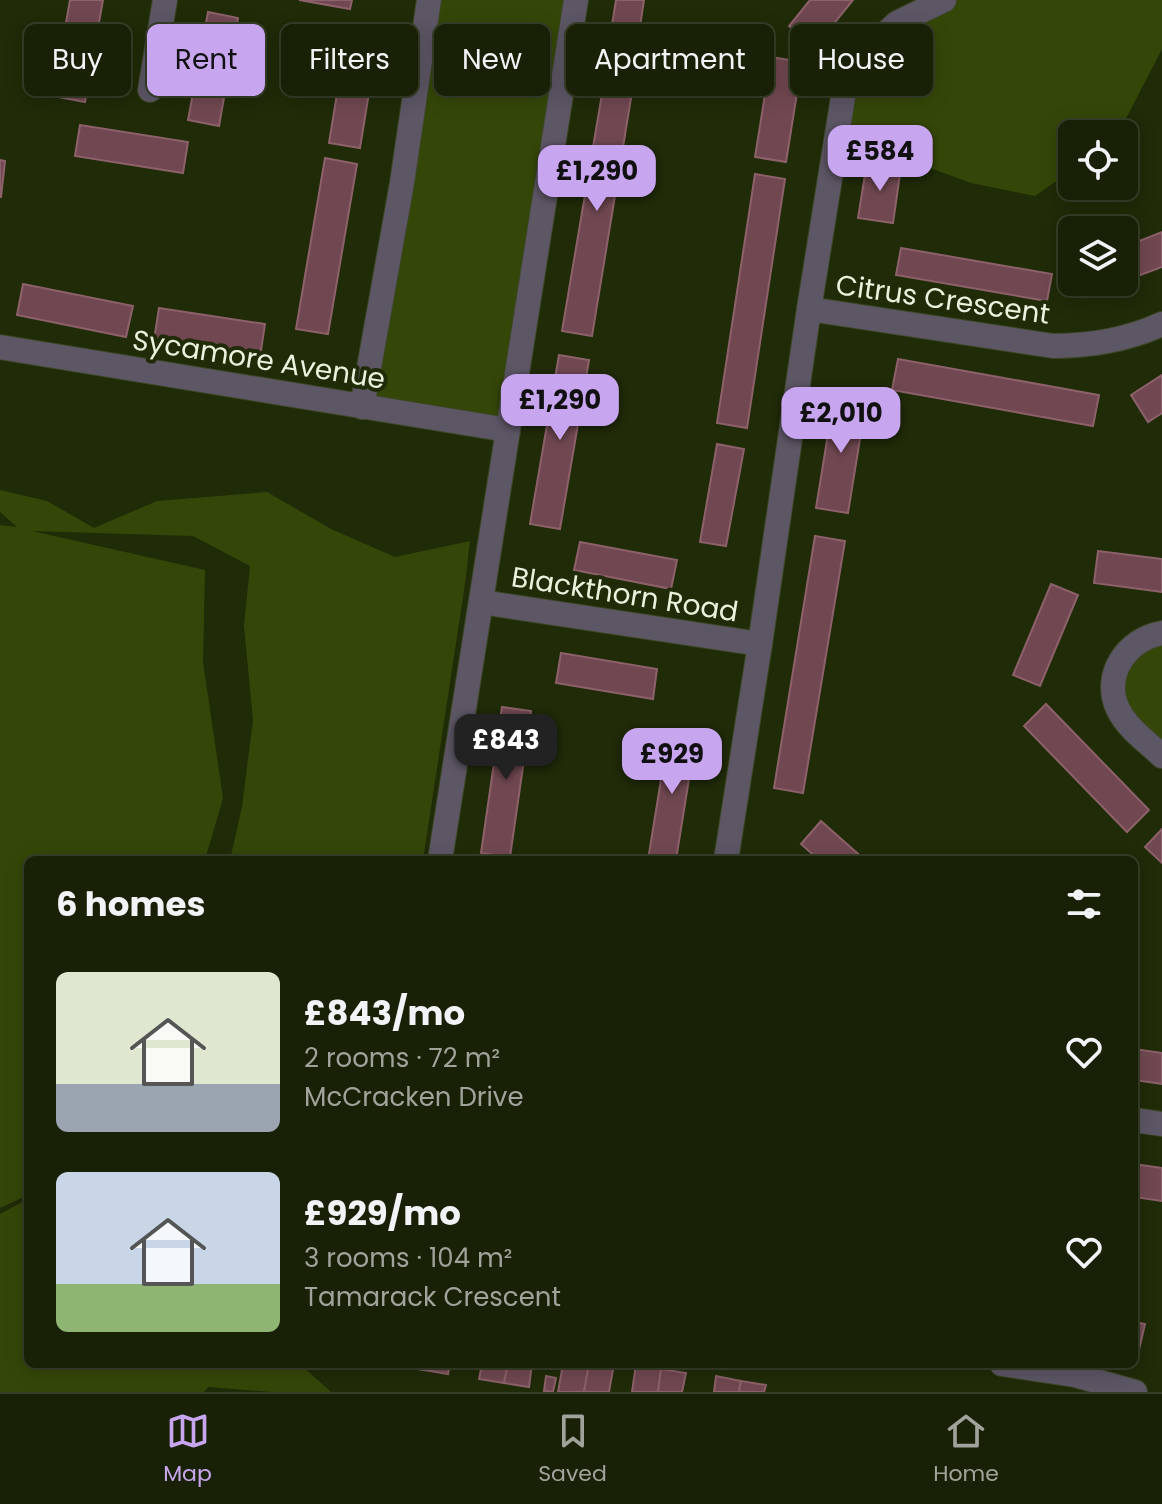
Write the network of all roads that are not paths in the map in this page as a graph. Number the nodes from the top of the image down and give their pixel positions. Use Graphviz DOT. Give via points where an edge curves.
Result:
graph roads {
  1 [pos="165,0"];
  2 [pos="429,0"];
  3 [pos="576,0"];
  4 [pos="944,0"];
  5 [pos="161,24"];
  6 [pos="809,309"];
  7 [pos="1162,324"];
  8 [pos="0,347"];
  9 [pos="362,407"];
  10 [pos="508,430"];
  11 [pos="481,602"];
  12 [pos="1162,633"];
  13 [pos="760,644"];
  14 [pos="1162,756"];
  15 [pos="441,856"];
  16 [pos="727,856"];
  17 [pos="1138,1121"];
  18 [pos="1162,1124"];
  19 [pos="1029,1368"];
  20 [pos="1135,1392"];
  1 -- 5 [label="street"];
  2 -- 9 [label="street"];
  3 -- 10 [label="street"];
  4 -- 6 [label="street" via="897,23 867,51 845,85"];
  6 -- 7 [label="street, Citrus Crescent" via="1053,346 1107,342"];
  6 -- 13 [label="street"];
  8 -- 9 [label="street, Sycamore Avenue"];
  9 -- 10 [label="street, Sycamore Avenue"];
  10 -- 11 [label="street"];
  11 -- 13 [label="street, Blackthorn Road"];
  11 -- 15 [label="street"];
  12 -- 14 [label="street" via="1128,650 1113,686 1126,721"];
  13 -- 16 [label="street"];
  17 -- 18 [label="street"];
  19 -- 20 [label="street"];
}
